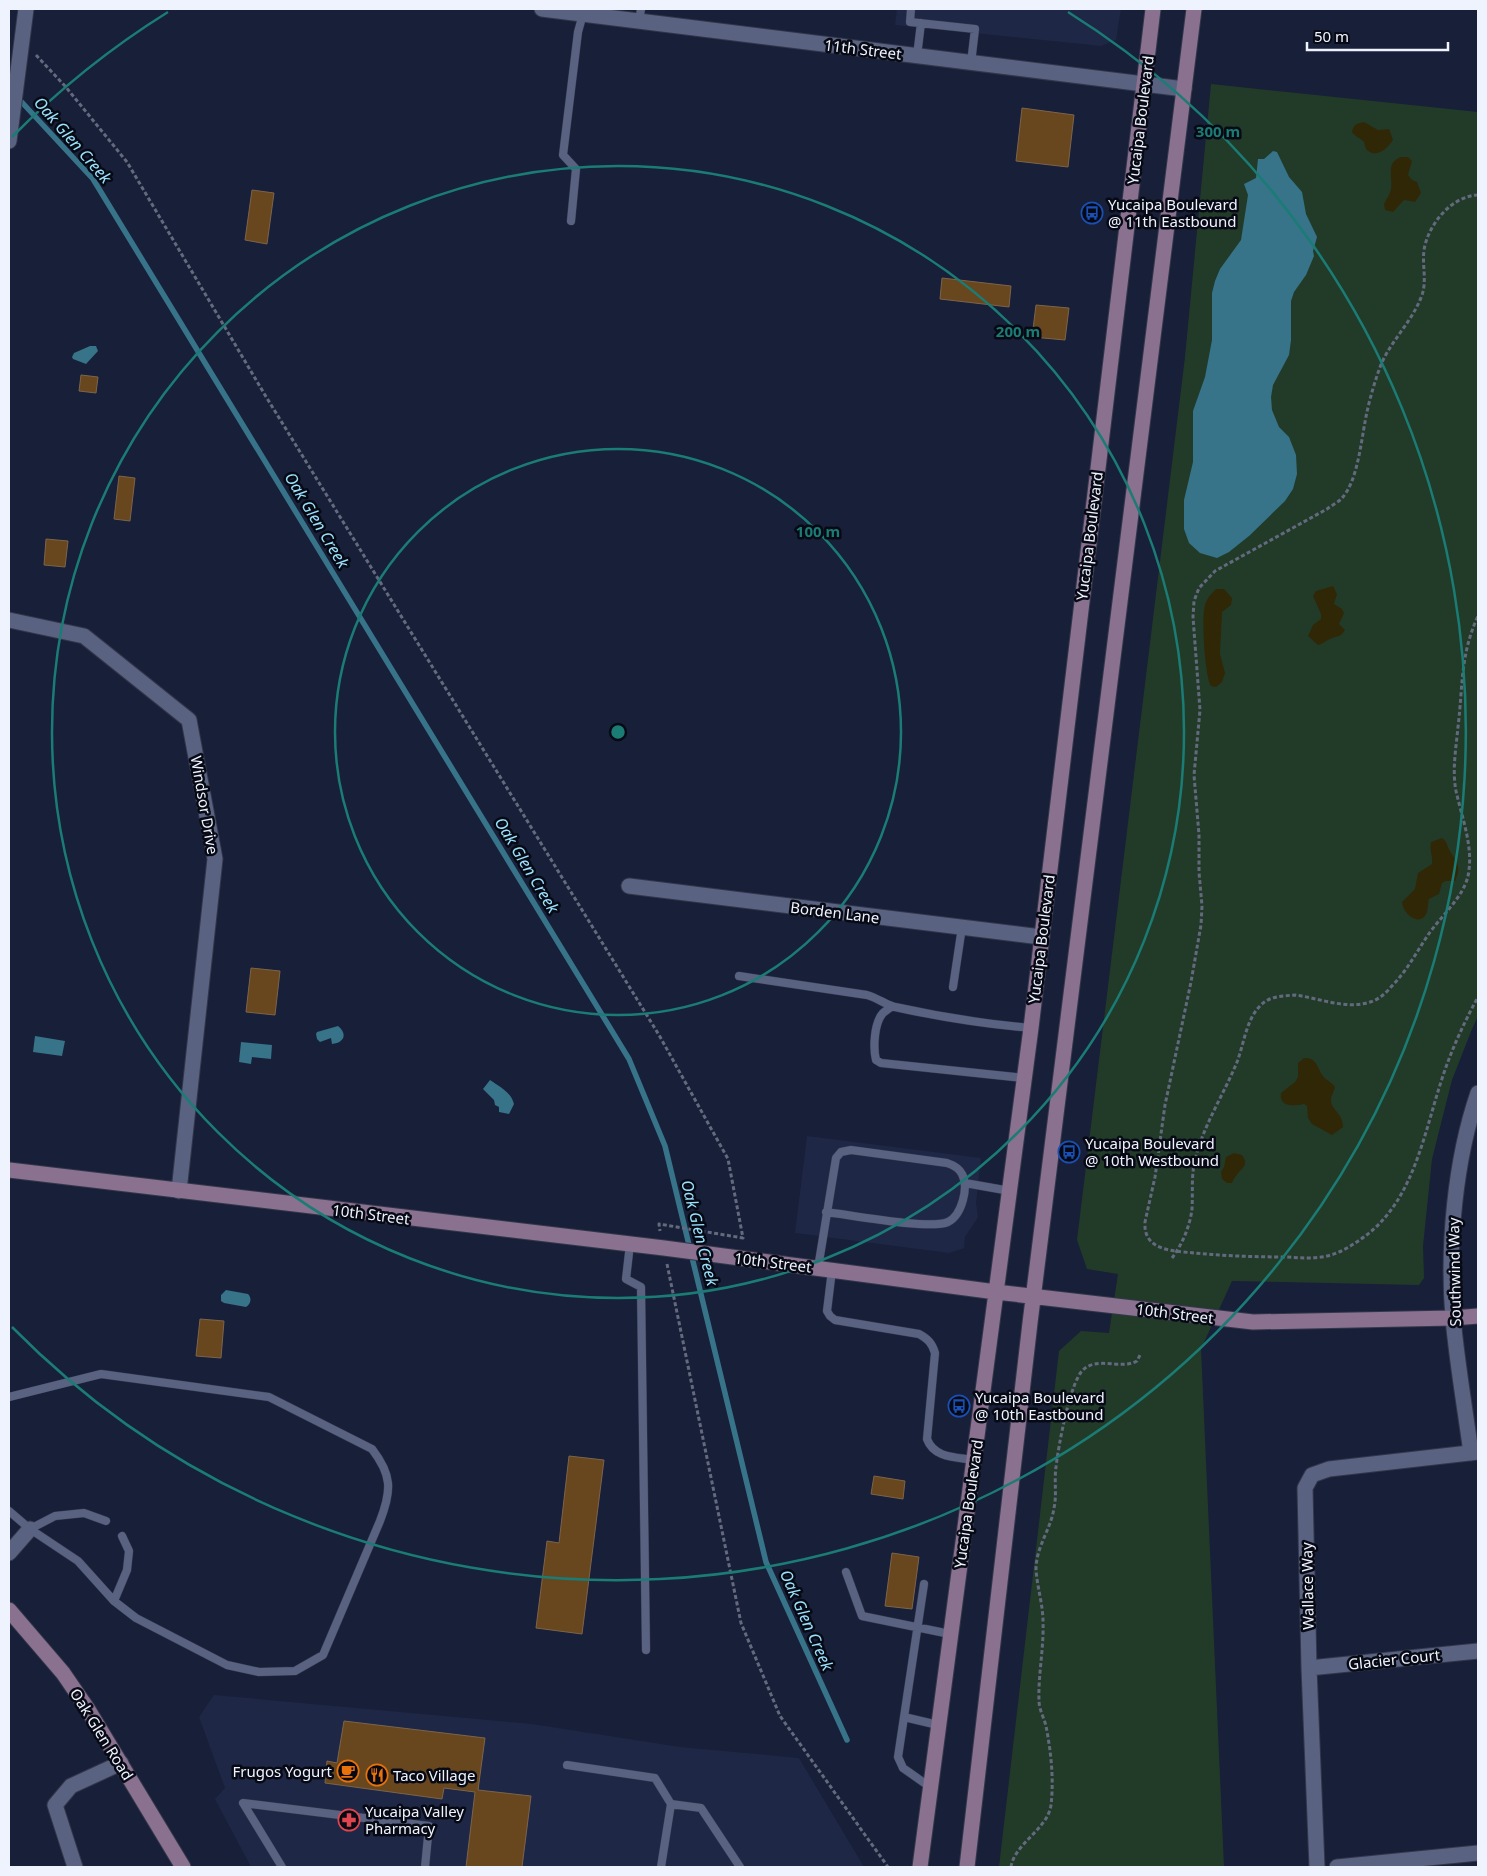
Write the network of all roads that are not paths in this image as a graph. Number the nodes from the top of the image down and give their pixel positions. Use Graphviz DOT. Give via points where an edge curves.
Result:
graph roads {
  1 [pos="26,9"];
  2 [pos="542,9"];
  3 [pos="911,9"];
  4 [pos="1153,9"];
  5 [pos="1194,9"];
  6 [pos="583,14"];
  7 [pos="640,15"];
  8 [pos="921,23"];
  9 [pos="917,56"];
  10 [pos="971,63"];
  11 [pos="1145,85"];
  12 [pos="1184,89"];
  13 [pos="10,135"];
  14 [pos="571,221"];
  15 [pos="9,620"];
  16 [pos="629,886"];
  17 [pos="962,927"];
  18 [pos="1041,937"];
  19 [pos="739,976"];
  20 [pos="953,987"];
  21 [pos="892,1006"];
  22 [pos="1030,1028"];
  23 [pos="1024,1078"];
  24 [pos="1478,1093"];
  25 [pos="9,1170"];
  26 [pos="965,1183"];
  27 [pos="179,1191"];
  28 [pos="1010,1191"];
  29 [pos="826,1212"];
  30 [pos="630,1244"];
  31 [pos="825,1269"];
  32 [pos="996,1292"];
  33 [pos="1033,1296"];
  34 [pos="1478,1316"];
  35 [pos="1453,1318"];
  36 [pos="9,1398"];
  37 [pos="1475,1453"];
  38 [pos="974,1460"];
  39 [pos="9,1511"];
  40 [pos="106,1521"];
  41 [pos="30,1529"];
  42 [pos="122,1536"];
  43 [pos="9,1554"];
  44 [pos="846,1572"];
  45 [pos="924,1584"];
  46 [pos="114,1601"];
  47 [pos="9,1610"];
  48 [pos="918,1627"];
  49 [pos="950,1634"];
  50 [pos="646,1650"];
  51 [pos="1478,1651"];
  52 [pos="1309,1668"];
  53 [pos="904,1718"];
  54 [pos="938,1725"];
  55 [pos="122,1763"];
  56 [pos="567,1765"];
  57 [pos="930,1787"];
  58 [pos="671,1804"];
  59 [pos="1478,1853"];
  60 [pos="75,1867"];
  61 [pos="182,1867"];
  62 [pos="282,1867"];
  63 [pos="425,1867"];
  64 [pos="661,1867"];
  65 [pos="740,1867"];
  66 [pos="920,1867"];
  67 [pos="967,1867"];
  68 [pos="1317,1867"];
  69 [pos="1337,1867"];
  1 -- 13 [label="street"];
  2 -- 6 [label="street, 11th Street"];
  3 -- 8 [label="lane" via="910,22"];
  4 -- 11 [label="main road, Yucaipa Boulevard"];
  5 -- 12 [label="main road"];
  6 -- 7 [label="street, 11th Street"];
  6 -- 14 [label="lane" via="563,155 576,169"];
  7 -- 9 [label="street, 11th Street"];
  8 -- 9 [label="lane"];
  8 -- 10 [label="lane" via="975,29"];
  9 -- 10 [label="street, 11th Street"];
  10 -- 11 [label="street, 11th Street"];
  11 -- 12 [label="street, 11th Street"];
  11 -- 18 [label="main road, Yucaipa Boulevard"];
  12 -- 33 [label="main road"];
  15 -- 27 [label="street, Windsor Drive" via="84,636 189,720 215,859"];
  16 -- 17 [label="street, Borden Lane"];
  17 -- 18 [label="street, Borden Lane"];
  17 -- 20 [label="lane"];
  18 -- 22 [label="main road, Yucaipa Boulevard"];
  19 -- 21 [label="lane" via="867,995"];
  21 -- 22 [label="lane" via="948,1018"];
  21 -- 23 [label="lane" via="878,1022 874,1053 881,1063"];
  22 -- 23 [label="main road, Yucaipa Boulevard"];
  23 -- 28 [label="main road, Yucaipa Boulevard"];
  24 -- 35 [label="street, Southwind Way" via="1468,1122 1454,1208"];
  25 -- 27 [label="main road, 10th Street"];
  26 -- 28 [label="lane"];
  26 -- 29 [label="lane" via="958,1213 949,1222 928,1225"];
  26 -- 29 [label="lane" via="962,1173 947,1163 851,1150 840,1152 836,1158"];
  27 -- 30 [label="main road, 10th Street"];
  28 -- 32 [label="main road, Yucaipa Boulevard"];
  29 -- 31 [label="lane"];
  30 -- 31 [label="main road, 10th Street"];
  30 -- 50 [label="lane" via="626,1279 640,1287"];
  31 -- 32 [label="main road, 10th Street"];
  31 -- 38 [label="lane" via="827,1311 835,1320 919,1334 932,1344 935,1353 927,1439 930,1448 936,1453"];
  32 -- 33 [label="main road, 10th Street"];
  32 -- 38 [label="main road, Yucaipa Boulevard"];
  33 -- 35 [label="main road, 10th Street" via="1253,1322"];
  33 -- 67 [label="main road"];
  34 -- 35 [label="main road, 10th Street"];
  35 -- 37 [label="street, Southwind Way"];
  36 -- 46 [label="lane" via="101,1374 269,1397 372,1449 382,1463 389,1485 388,1501 380,1521 323,1655 295,1671 259,1672 227,1666 136,1618"];
  37 -- 52 [label="street, Wallace Way" via="1329,1468 1312,1475 1305,1488"];
  38 -- 49 [label="main road, Yucaipa Boulevard"];
  39 -- 41 [label="lane"];
  40 -- 41 [label="lane" via="84,1513 55,1516"];
  41 -- 43 [label="street"];
  41 -- 46 [label="lane" via="78,1561"];
  42 -- 46 [label="lane" via="129,1551 127,1570"];
  44 -- 48 [label="lane" via="862,1616"];
  45 -- 48 [label="lane"];
  47 -- 55 [label="main road, Oak Glen Road" via="63,1673"];
  48 -- 49 [label="lane"];
  48 -- 53 [label="lane"];
  49 -- 54 [label="main road, Yucaipa Boulevard"];
  51 -- 52 [label="street, Glacier Court"];
  52 -- 68 [label="street, Wallace Way"];
  53 -- 54 [label="lane"];
  53 -- 57 [label="lane" via="898,1756 903,1768"];
  54 -- 57 [label="main road, Yucaipa Boulevard"];
  55 -- 60 [label="street" via="71,1786 55,1804"];
  55 -- 61 [label="main road, Oak Glen Road"];
  56 -- 58 [label="lane" via="655,1778"];
  57 -- 66 [label="main road, Yucaipa Boulevard"];
  58 -- 64 [label="lane"];
  58 -- 65 [label="lane" via="701,1808"];
  59 -- 69 [label="street"];
  62 -- 63 [label="lane" via="243,1803 429,1826"];
}
